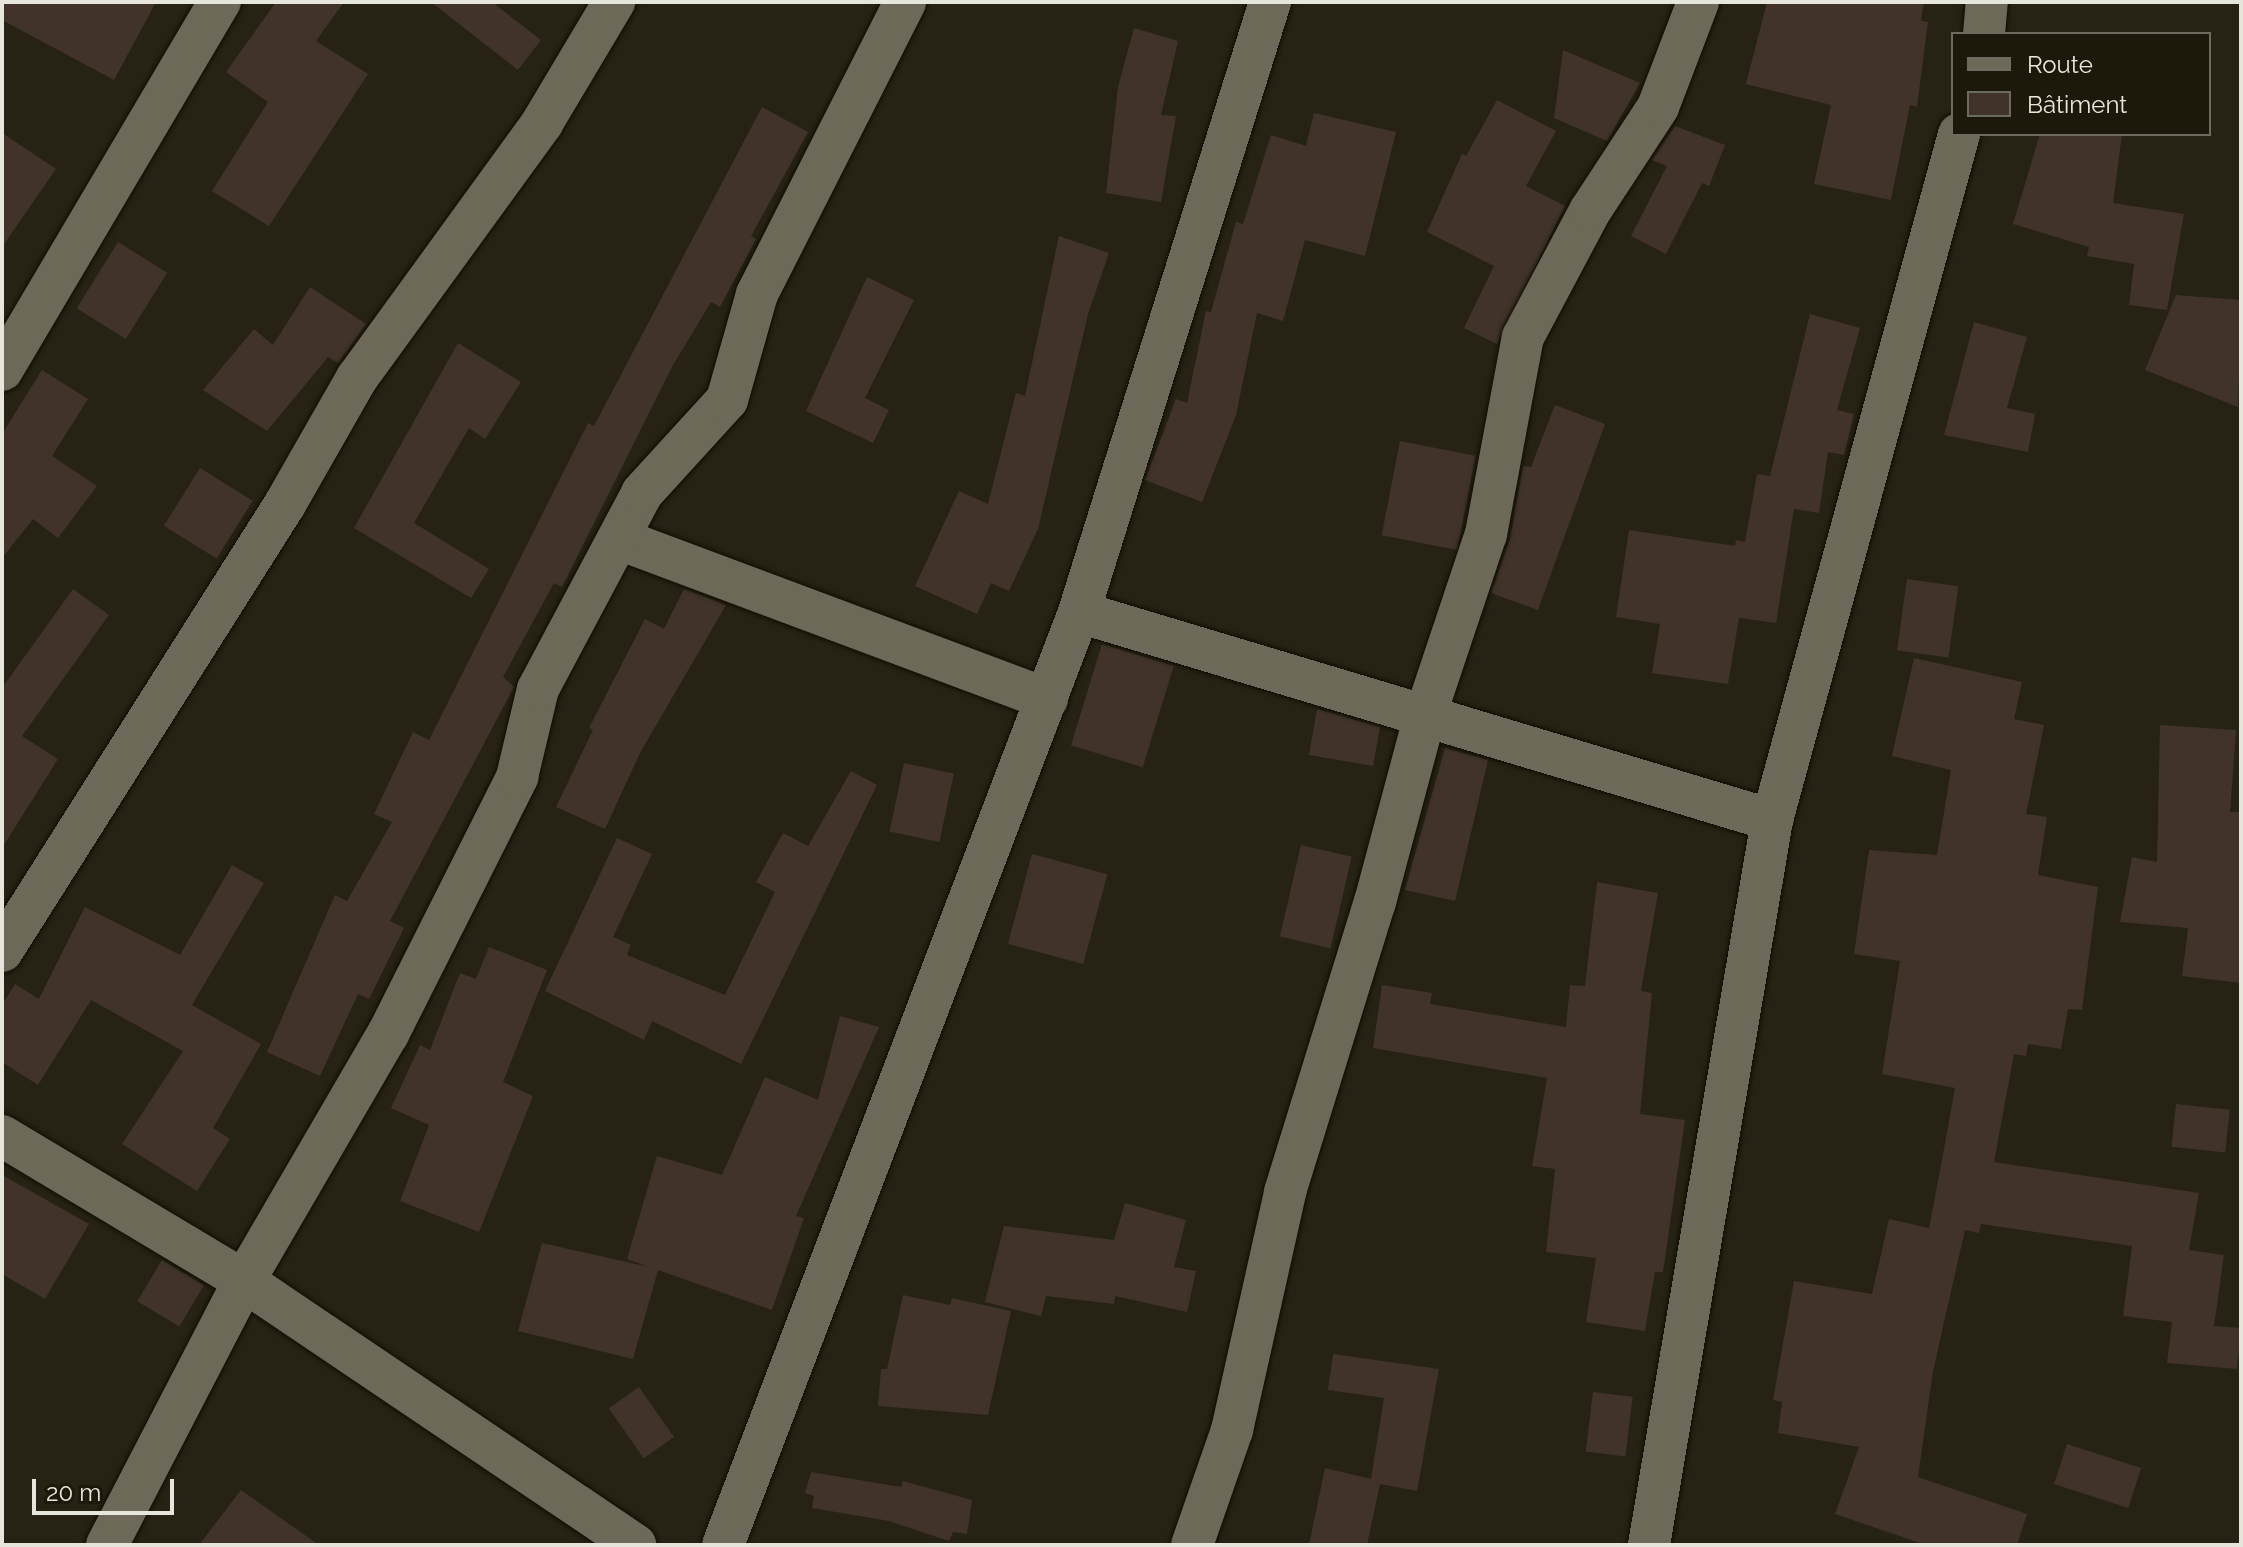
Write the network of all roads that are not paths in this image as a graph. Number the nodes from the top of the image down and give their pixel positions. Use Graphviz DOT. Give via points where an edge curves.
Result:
graph roads {
  1 [pos="220,2"];
  2 [pos="614,2"];
  3 [pos="905,2"];
  4 [pos="1270,2"];
  5 [pos="1698,2"];
  6 [pos="1987,2"];
  7 [pos="1984,32"];
  8 [pos="1958,136"];
  9 [pos="2,370"];
  10 [pos="619,539"];
  11 [pos="1079,612"];
  12 [pos="1047,699"];
  13 [pos="1425,716"];
  14 [pos="1772,820"];
  15 [pos="2,951"];
  16 [pos="2,1136"];
  17 [pos="244,1281"];
  18 [pos="107,1545"];
  19 [pos="635,1545"];
  20 [pos="723,1545"];
  21 [pos="1192,1545"];
  22 [pos="1649,1545"];
  1 -- 9 [label="street"];
  2 -- 15 [label="street" via="542,123 357,378 285,504"];
  3 -- 10 [label="street" via="757,294 727,400 654,475"];
  4 -- 11 [label="street"];
  5 -- 13 [label="street" via="1658,107 1590,211 1523,337 1486,534"];
  6 -- 7 [label="street"];
  8 -- 14 [label="street"];
  10 -- 12 [label="street"];
  10 -- 17 [label="street" via="538,689 517,777 388,1034"];
  11 -- 12 [label="street"];
  11 -- 13 [label="street"];
  12 -- 20 [label="street"];
  13 -- 14 [label="street"];
  13 -- 21 [label="street" via="1375,902 1285,1192 1232,1430"];
  14 -- 22 [label="street"];
  16 -- 17 [label="street"];
  17 -- 18 [label="street"];
  17 -- 19 [label="street"];
}
